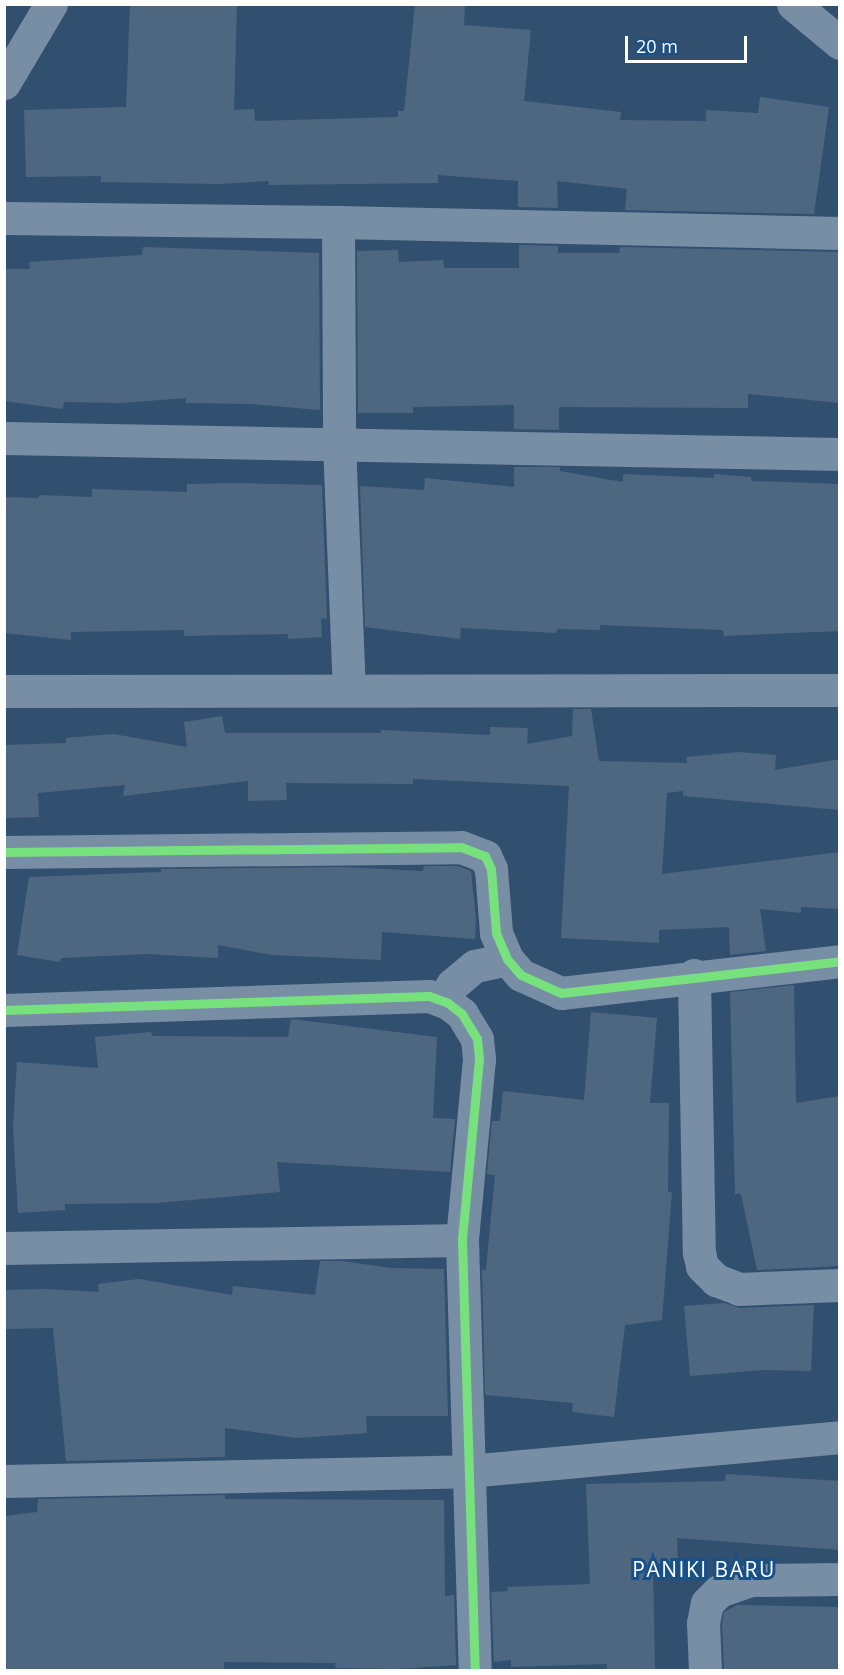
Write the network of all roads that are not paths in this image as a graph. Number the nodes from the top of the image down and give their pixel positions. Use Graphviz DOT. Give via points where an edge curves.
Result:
graph roads {
  1 [pos="51,4"];
  2 [pos="793,4"];
  3 [pos="840,43"];
  4 [pos="4,83"];
  5 [pos="4,218"];
  6 [pos="338,222"];
  7 [pos="840,233"];
  8 [pos="4,438"];
  9 [pos="339,443"];
  10 [pos="840,454"];
  11 [pos="349,689"];
  12 [pos="840,690"];
  13 [pos="4,691"];
  14 [pos="4,852"];
  15 [pos="507,959"];
  16 [pos="840,961"];
  17 [pos="694,975"];
  18 [pos="442,1001"];
  19 [pos="4,1010"];
  20 [pos="462,1240"];
  21 [pos="4,1248"];
  22 [pos="840,1285"];
  23 [pos="840,1437"];
  24 [pos="468,1470"];
  25 [pos="4,1481"];
  26 [pos="840,1579"];
  27 [pos="475,1671"];
  28 [pos="705,1671"];
  1 -- 4 [label="street"];
  2 -- 3 [label="street"];
  5 -- 6 [label="street"];
  6 -- 7 [label="street"];
  6 -- 9 [label="street"];
  8 -- 9 [label="street"];
  9 -- 10 [label="street"];
  9 -- 11 [label="street"];
  11 -- 12 [label="street"];
  11 -- 13 [label="street"];
  14 -- 15 [label="street" via="460,847 485,856 492,869 496,933"];
  15 -- 17 [label="street" via="521,975 561,993"];
  15 -- 18 [label="street" via="475,966 452,985"];
  16 -- 17 [label="street"];
  17 -- 22 [label="street" via="702,1266 716,1280 739,1288"];
  18 -- 19 [label="street" via="429,996"];
  18 -- 20 [label="street" via="462,1014 477,1038 479,1059"];
  20 -- 21 [label="street"];
  20 -- 24 [label="street"];
  23 -- 24 [label="street"];
  24 -- 25 [label="street"];
  24 -- 27 [label="street"];
  26 -- 28 [label="street" via="751,1580 719,1591 707,1603 703,1623"];
}
